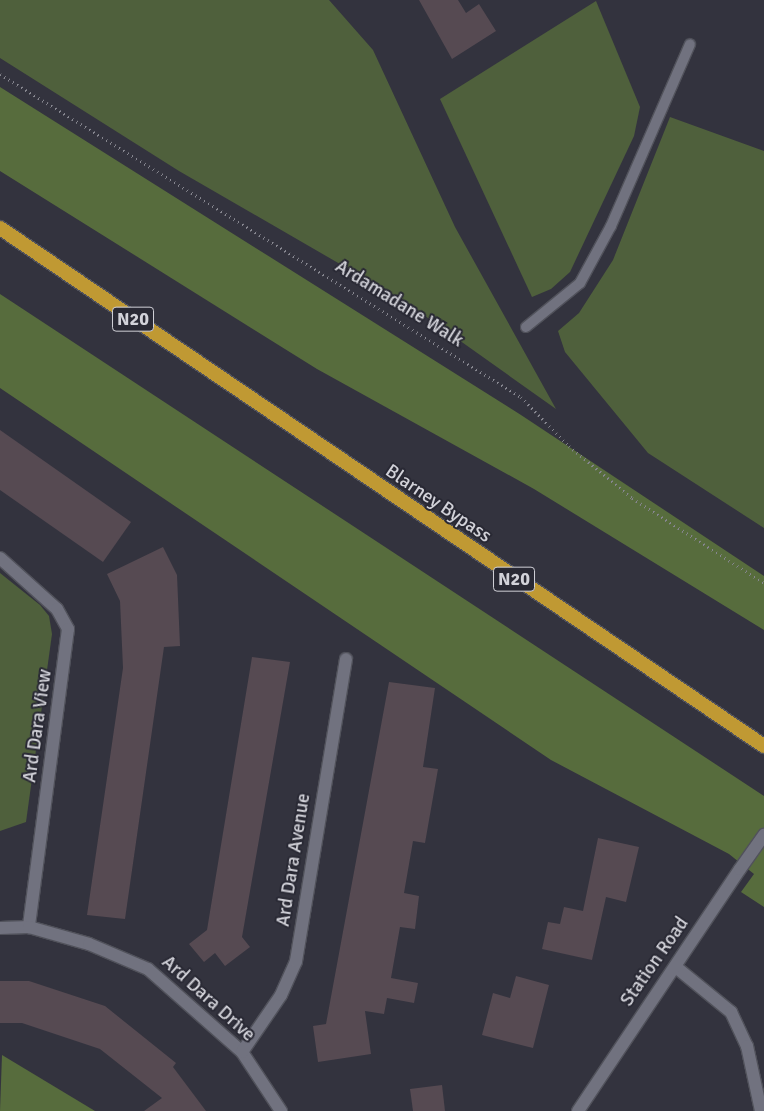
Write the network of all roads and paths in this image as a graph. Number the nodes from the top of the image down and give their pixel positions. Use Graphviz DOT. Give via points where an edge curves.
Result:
graph roads {
  1 [pos="690,44"];
  2 [pos="0,74"];
  3 [pos="0,228"];
  4 [pos="526,328"];
  5 [pos="0,558"];
  6 [pos="764,584"];
  7 [pos="346,659"];
  8 [pos="764,746"];
  9 [pos="764,835"];
  10 [pos="29,927"];
  11 [pos="0,928"];
  12 [pos="677,968"];
  13 [pos="242,1052"];
  14 [pos="281,1111"];
  15 [pos="578,1111"];
  16 [pos="761,1111"];
  1 -- 4 [label="lane" via="611,226 580,283"];
  2 -- 6 [label="path, Ardamadane Walk" via="522,397 569,446 632,498"];
  3 -- 8 [label="highway, Blarney Bypass / N20"];
  5 -- 10 [label="street, Ard Dara View" via="57,609 68,629"];
  7 -- 13 [label="street, Ard Dara Avenue" via="296,961 281,995"];
  9 -- 12 [label="street, Station Road"];
  10 -- 11 [label="street, Ard Dara Drive"];
  10 -- 13 [label="street, Ard Dara Drive" via="89,944 148,969"];
  12 -- 15 [label="street, Station Road"];
  12 -- 16 [label="street" via="731,1012 748,1046"];
  13 -- 14 [label="street, Ard Dara Drive"];
}
